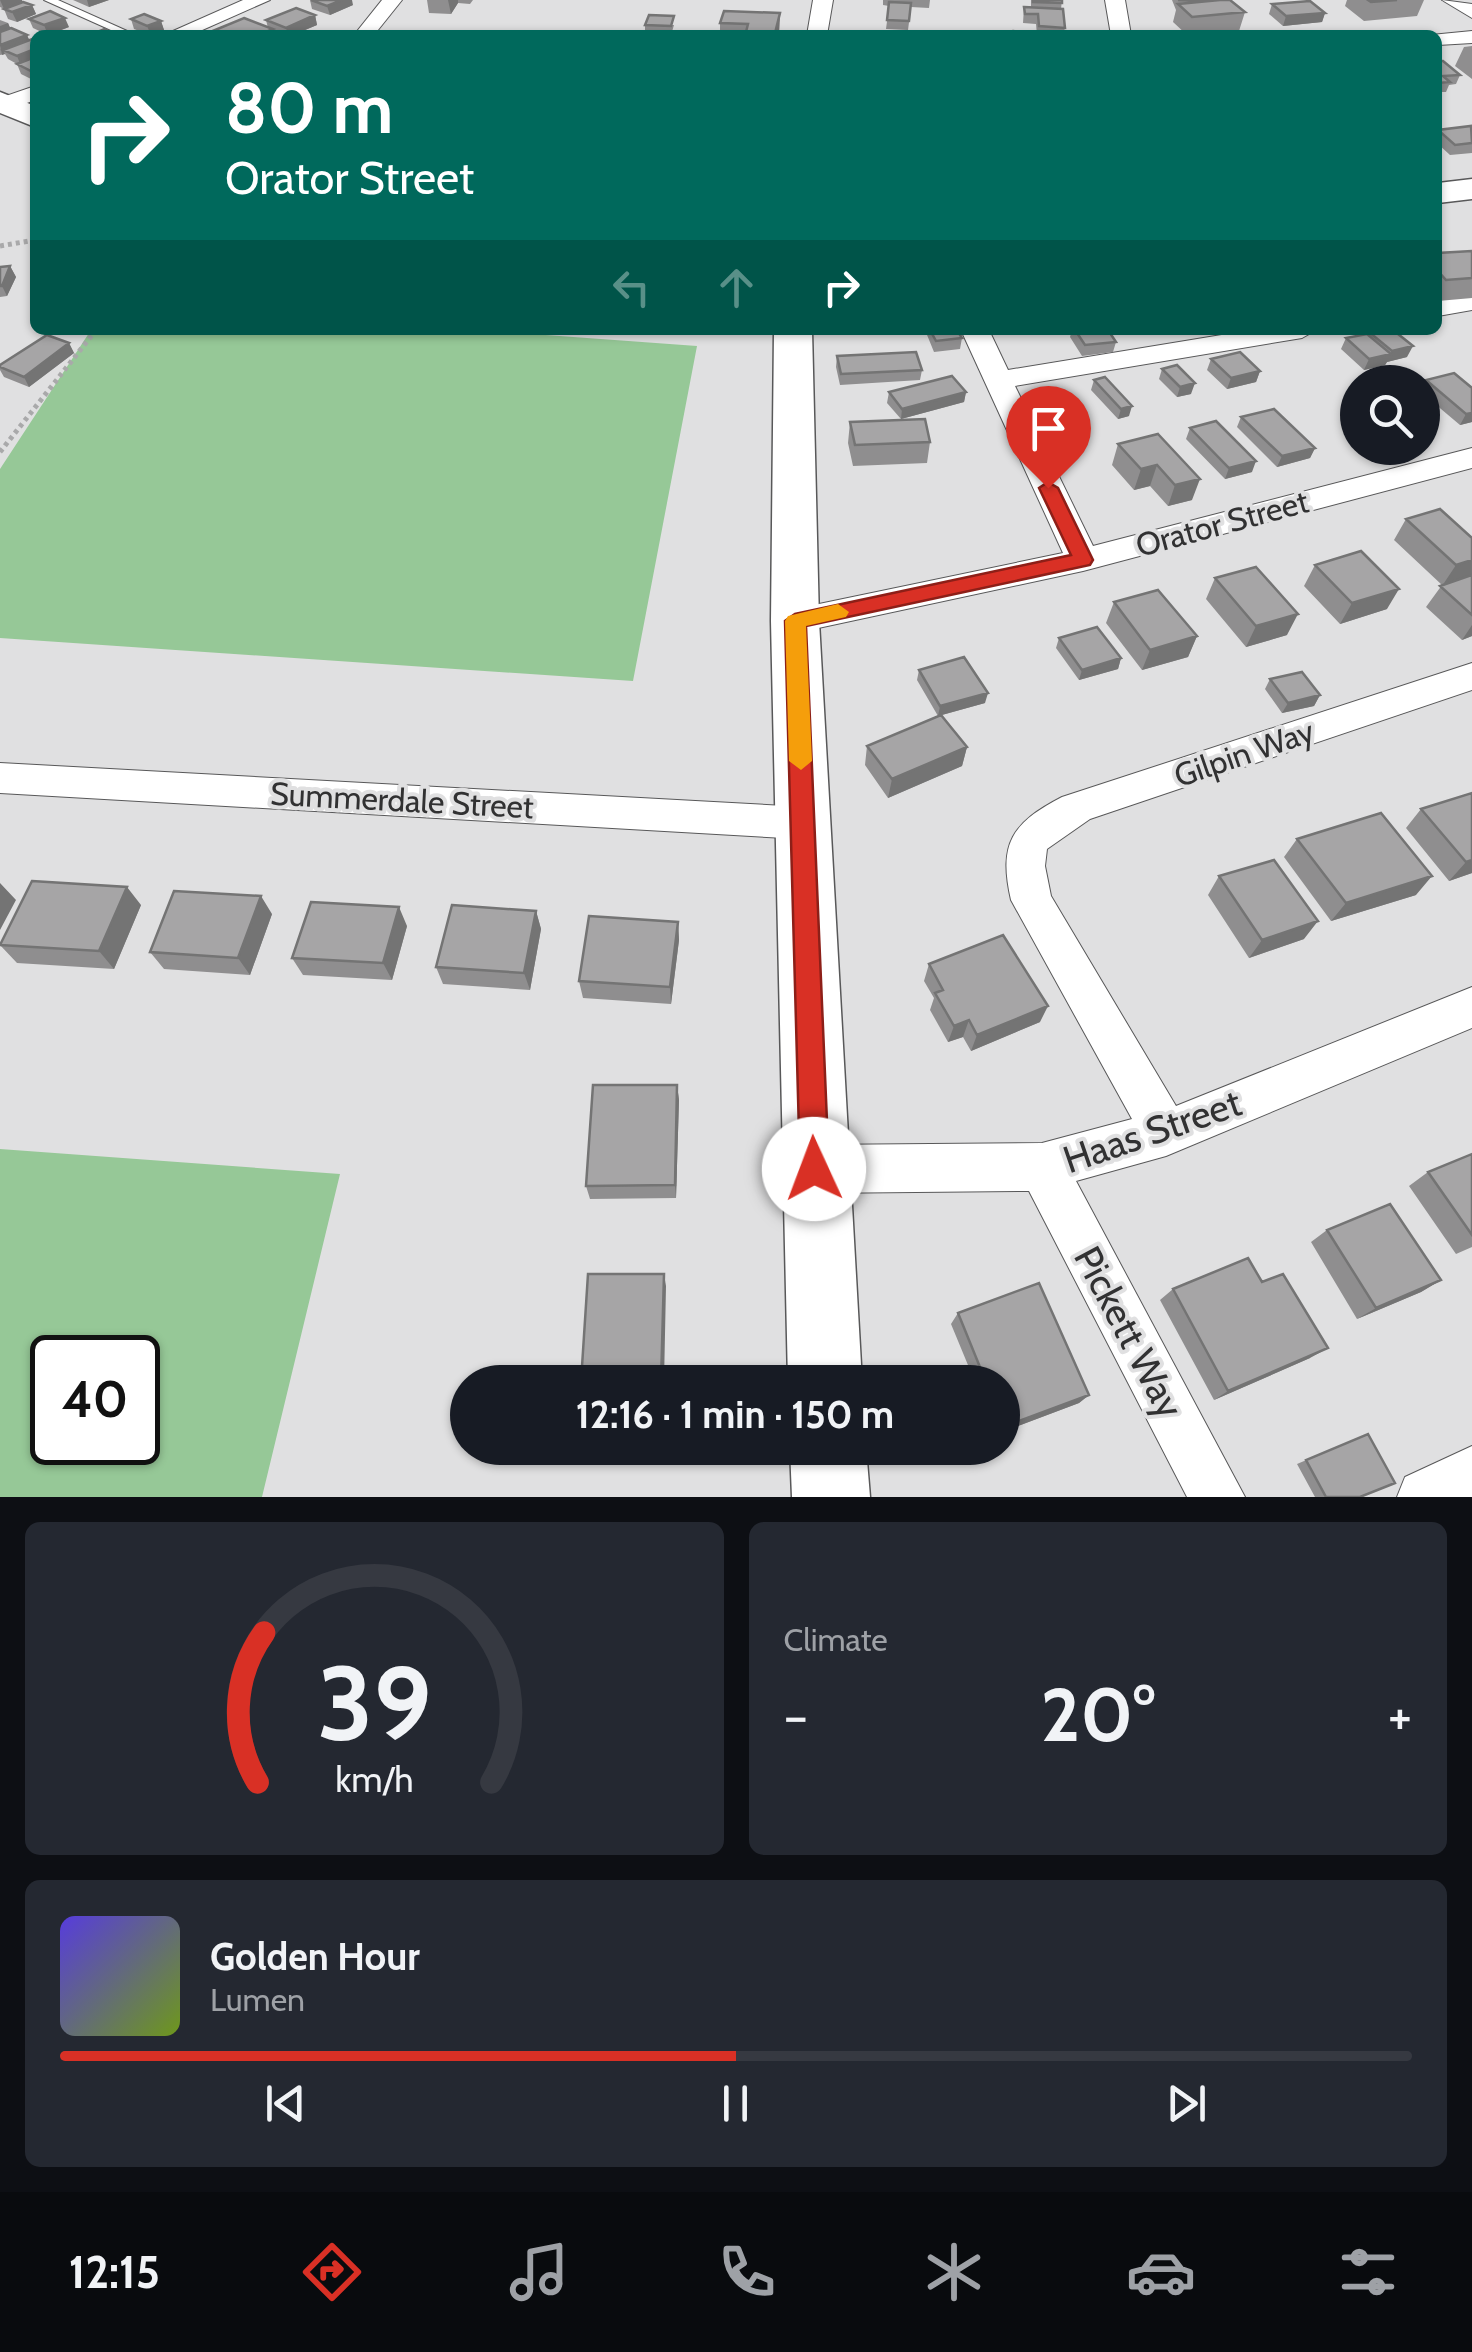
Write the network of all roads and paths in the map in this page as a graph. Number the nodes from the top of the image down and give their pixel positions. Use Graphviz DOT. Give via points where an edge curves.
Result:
graph roads {
  1 [pos="49,0"];
  2 [pos="260,0"];
  3 [pos="392,0"];
  4 [pos="823,0"];
  5 [pos="1114,0"];
  6 [pos="1452,0"];
  7 [pos="1472,12"];
  8 [pos="118,30"];
  9 [pos="186,30"];
  10 [pos="368,30"];
  11 [pos="818,30"];
  12 [pos="1120,30"];
  13 [pos="1472,36"];
  14 [pos="1442,39"];
  15 [pos="30,94"];
  16 [pos="2,103"];
  17 [pos="30,116"];
  18 [pos="1472,190"];
  19 [pos="1442,193"];
  20 [pos="30,241"];
  21 [pos="0,246"];
  22 [pos="1472,302"];
  23 [pos="1442,307"];
  24 [pos="92,335"];
  25 [pos="793,335"];
  26 [pos="977,335"];
  27 [pos="1271,335"];
  28 [pos="996,380"];
  29 [pos="0,452"];
  30 [pos="1472,458"];
  31 [pos="1083,560"];
  32 [pos="795,621"];
  33 [pos="1472,676"];
  34 [pos="0,778"];
  35 [pos="803,823"];
  36 [pos="1472,1007"];
  37 [pos="1166,1133"];
  38 [pos="1042,1167"];
  39 [pos="814,1169"];
  40 [pos="824,1365"];
  41 [pos="829,1465"];
  42 [pos="1472,1474"];
  43 [pos="831,1497"];
  44 [pos="1216,1497"];
  45 [pos="1425,1497"];
  1 -- 8 [label="lane"];
  2 -- 9 [label="street"];
  3 -- 10 [label="street"];
  4 -- 11 [label="street"];
  5 -- 12 [label="street"];
  6 -- 7 [label="street"];
  13 -- 14 [label="street"];
  15 -- 16 [label="street"];
  16 -- 17 [label="street"];
  18 -- 19 [label="street"];
  20 -- 21 [label="path"];
  22 -- 23 [label="street"];
  24 -- 29 [label="path"];
  25 -- 32 [label="street"];
  26 -- 28 [label="street"];
  27 -- 28 [label="street"];
  28 -- 31 [label="street"];
  30 -- 31 [label="street, Orator Street"];
  31 -- 32 [label="street, Orator Street"];
  32 -- 35 [label="street"];
  33 -- 37 [label="street, Gilpin Way" via="1076,808 1039,827 1026,845 1022,868 1032,900"];
  34 -- 35 [label="street, Summerdale Street"];
  35 -- 39 [label="street"];
  36 -- 37 [label="street, Haas Street"];
  37 -- 38 [label="street, Haas Street"];
  38 -- 39 [label="street, Haas Street"];
  38 -- 44 [label="street, Pickett Way"];
  39 -- 40 [label="street"];
  41 -- 43 [label="street"];
  42 -- 45 [label="street"];
}
